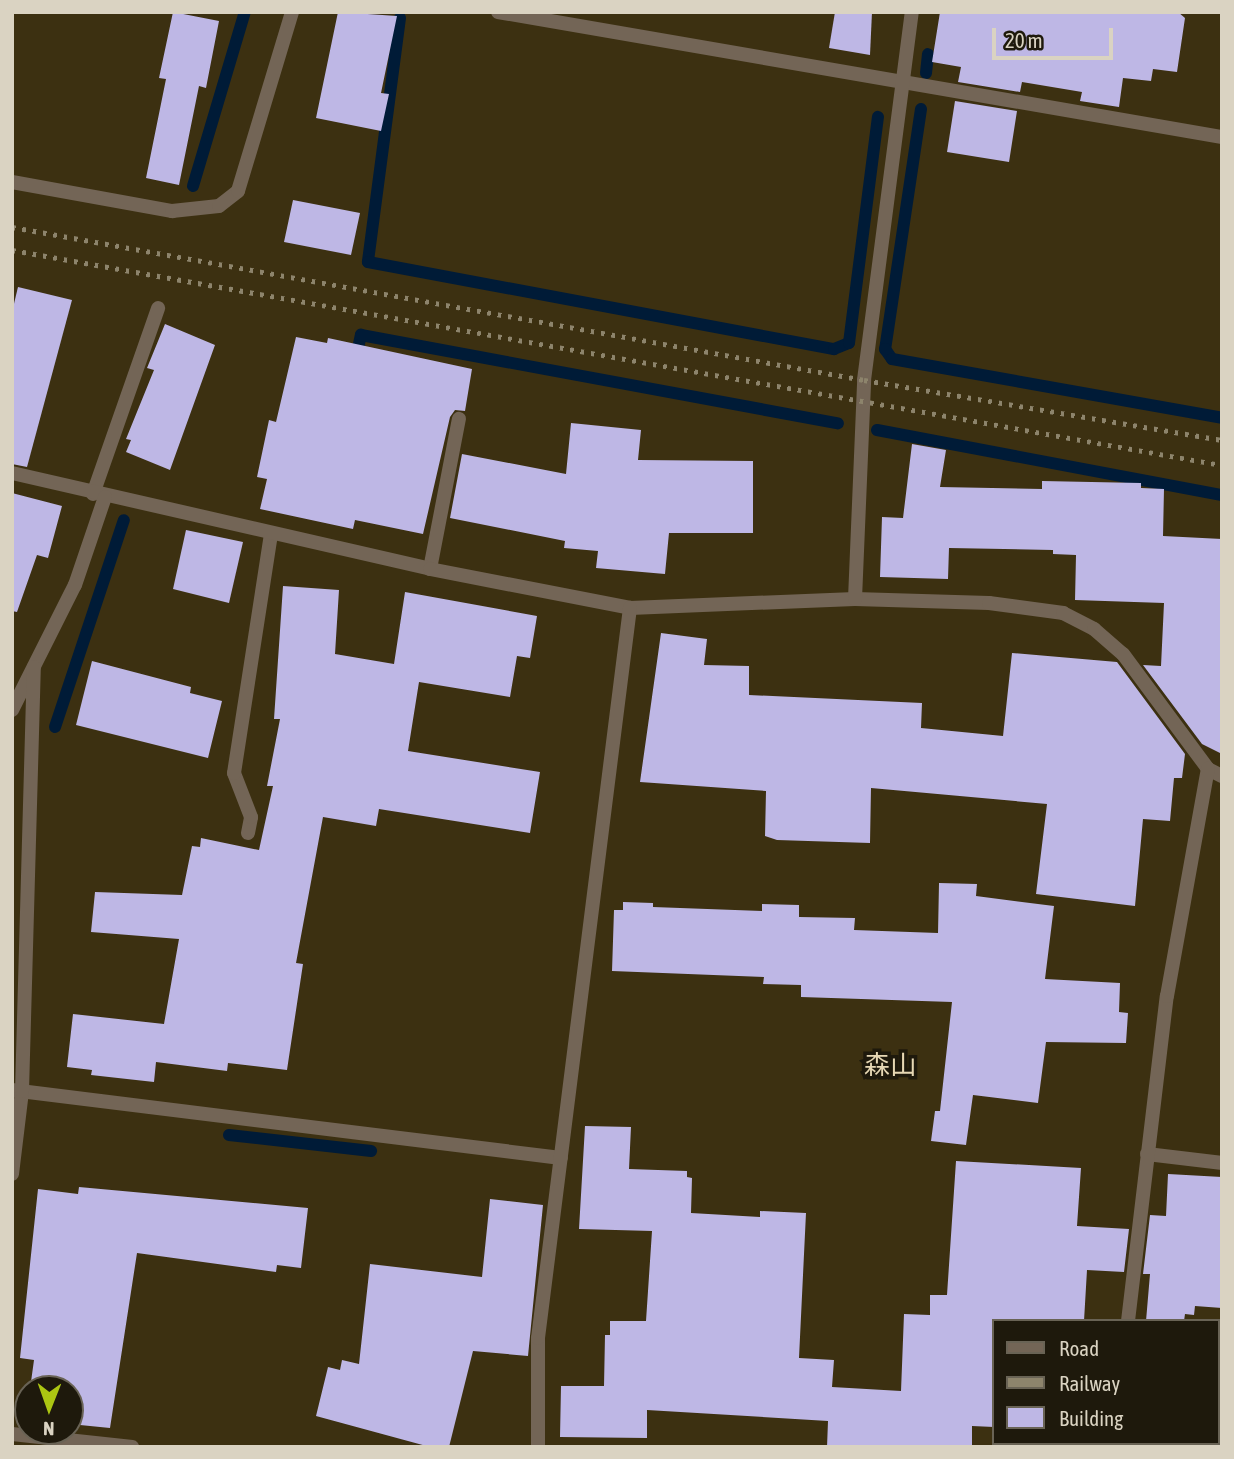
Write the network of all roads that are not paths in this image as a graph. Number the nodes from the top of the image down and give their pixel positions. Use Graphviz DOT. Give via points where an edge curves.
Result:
graph roads {
  1 [pos="292,12"];
  2 [pos="498,12"];
  3 [pos="912,12"];
  4 [pos="902,80"];
  5 [pos="1222,137"];
  6 [pos="12,182"];
  7 [pos="158,307"];
  8 [pos="459,419"];
  9 [pos="12,473"];
  10 [pos="99,495"];
  11 [pos="271,534"];
  12 [pos="430,569"];
  13 [pos="855,599"];
  14 [pos="630,608"];
  15 [pos="34,667"];
  16 [pos="12,710"];
  17 [pos="1208,769"];
  18 [pos="1222,776"];
  19 [pos="248,833"];
  20 [pos="17,1091"];
  21 [pos="1147,1154"];
  22 [pos="561,1158"];
  23 [pos="1222,1163"];
  24 [pos="12,1174"];
  25 [pos="1128,1319"];
  26 [pos="12,1434"];
  27 [pos="132,1447"];
  28 [pos="538,1447"];
  1 -- 6 [label="street" via="238,191 219,205 173,211"];
  2 -- 4 [label="street"];
  3 -- 4 [label="street"];
  4 -- 5 [label="street"];
  4 -- 13 [label="street" via="862,402"];
  7 -- 10 [label="street"];
  8 -- 12 [label="street"];
  9 -- 10 [label="street"];
  10 -- 11 [label="street"];
  10 -- 15 [label="street" via="75,585"];
  11 -- 12 [label="street"];
  11 -- 19 [label="street" via="234,773 251,817"];
  12 -- 14 [label="street"];
  13 -- 14 [label="street"];
  13 -- 17 [label="street" via="989,603 1063,613 1094,628 1123,654"];
  14 -- 22 [label="street"];
  15 -- 16 [label="street"];
  15 -- 20 [label="street"];
  17 -- 18 [label="street"];
  17 -- 21 [label="street" via="1167,996"];
  20 -- 22 [label="street"];
  20 -- 24 [label="street"];
  21 -- 23 [label="street"];
  21 -- 25 [label="street"];
  22 -- 28 [label="street" via="538,1338"];
  26 -- 27 [label="street"];
}
